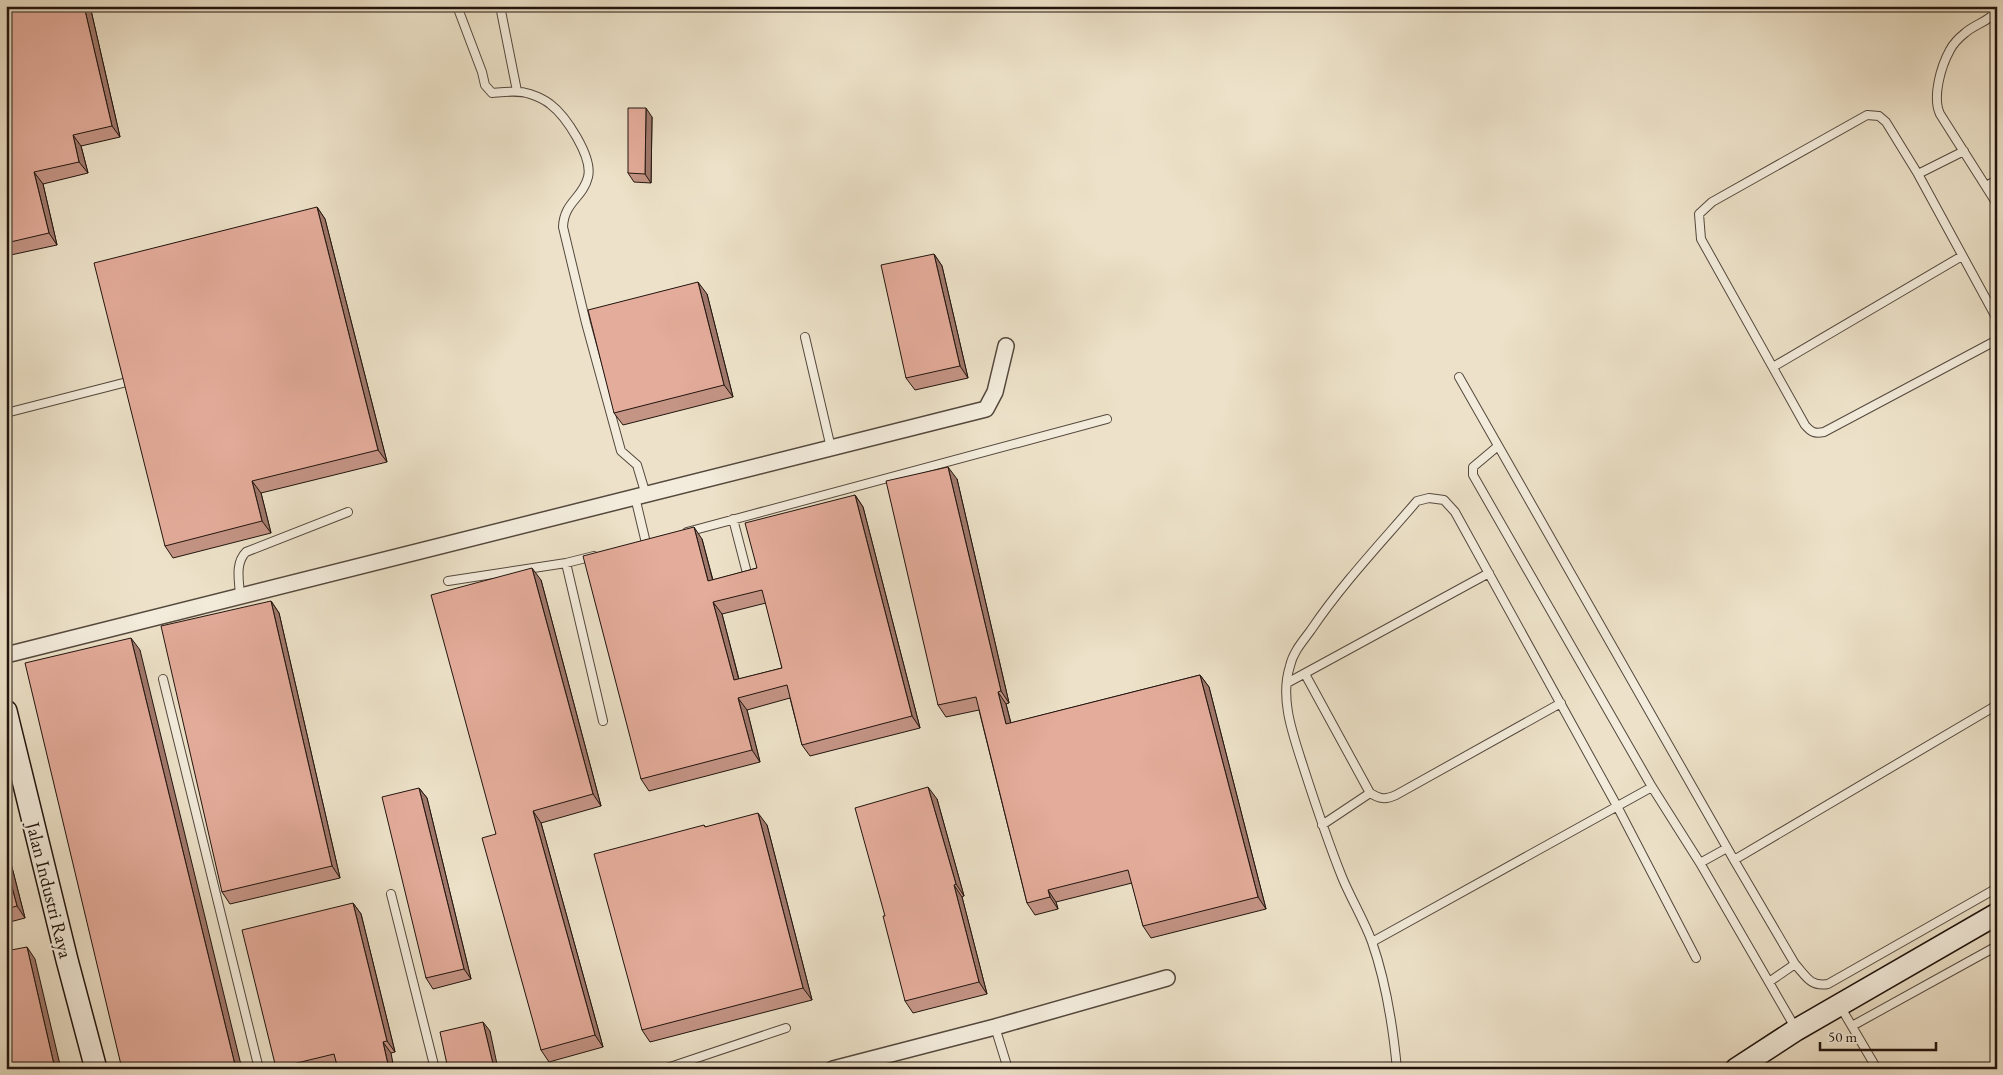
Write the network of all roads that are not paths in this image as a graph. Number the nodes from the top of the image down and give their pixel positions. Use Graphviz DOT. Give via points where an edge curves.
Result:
graph roads {
  1 [pos="457,6"];
  2 [pos="500,6"];
  3 [pos="1997,11"];
  4 [pos="517,91"];
  5 [pos="1964,151"];
  6 [pos="1918,174"];
  7 [pos="1997,180"];
  8 [pos="1986,186"];
  9 [pos="1997,204"];
  10 [pos="1962,256"];
  11 [pos="1997,319"];
  12 [pos="805,337"];
  13 [pos="1997,340"];
  14 [pos="1006,346"];
  15 [pos="1774,367"];
  16 [pos="1459,377"];
  17 [pos="123,383"];
  18 [pos="6,413"];
  19 [pos="1107,419"];
  20 [pos="1498,446"];
  21 [pos="831,448"];
  22 [pos="640,496"];
  23 [pos="348,512"];
  24 [pos="733,519"];
  25 [pos="681,533"];
  26 [pos="654,540"];
  27 [pos="646,543"];
  28 [pos="637,545"];
  29 [pos="601,554"];
  30 [pos="566,563"];
  31 [pos="747,573"];
  32 [pos="1489,573"];
  33 [pos="448,581"];
  34 [pos="240,596"];
  35 [pos="6,655"];
  36 [pos="1305,674"];
  37 [pos="163,679"];
  38 [pos="1287,683"];
  39 [pos="1561,703"];
  40 [pos="1997,705"];
  41 [pos="6,711"];
  42 [pos="604,721"];
  43 [pos="1652,787"];
  44 [pos="1370,793"];
  45 [pos="1617,806"];
  46 [pos="1322,825"];
  47 [pos="1727,848"];
  48 [pos="1734,860"];
  49 [pos="1700,863"];
  50 [pos="1997,888"];
  51 [pos="391,894"];
  52 [pos="1997,914"];
  53 [pos="1372,942"];
  54 [pos="1997,946"];
  55 [pos="1696,958"];
  56 [pos="1795,964"];
  57 [pos="1167,978"];
  58 [pos="1768,982"];
  59 [pos="1840,1004"];
  60 [pos="1852,1026"];
  61 [pos="995,1027"];
  62 [pos="786,1028"];
  63 [pos="1796,1030"];
  64 [pos="96,1069"];
  65 [pos="259,1069"];
  66 [pos="435,1069"];
  67 [pos="664,1069"];
  68 [pos="834,1069"];
  69 [pos="1008,1069"];
  70 [pos="1397,1069"];
  71 [pos="1736,1069"];
  72 [pos="1877,1069"];
  1 -- 4 [label="lane" via="485,85 492,93"];
  2 -- 4 [label="lane"];
  3 -- 5 [label="lane" via="1966,31 1950,50 1940,76 1936,107"];
  4 -- 22 [label="lane" via="550,104 579,140 586,159 588,175 584,188 563,216 563,227 621,451 636,465"];
  5 -- 6 [label="lane"];
  5 -- 8 [label="lane"];
  6 -- 10 [label="lane"];
  6 -- 15 [label="lane" via="1886,122 1879,116 1867,115 1712,202 1700,214 1701,239"];
  7 -- 8 [label="lane"];
  8 -- 9 [label="lane"];
  10 -- 11 [label="lane"];
  10 -- 15 [label="lane"];
  12 -- 21 [label="lane"];
  13 -- 15 [label="lane" via="1816,434 1805,425"];
  14 -- 21 [label="street" via="995,392 986,409"];
  16 -- 20 [label="lane"];
  17 -- 18 [label="lane"];
  19 -- 24 [label="lane"];
  20 -- 43 [label="lane" via="1473,467 1473,474"];
  20 -- 47 [label="lane"];
  21 -- 22 [label="street"];
  22 -- 27 [label="lane"];
  22 -- 34 [label="street"];
  23 -- 34 [label="lane" via="246,552 238,566"];
  24 -- 25 [label="lane"];
  24 -- 31 [label="lane"];
  26 -- 27 [label="lane"];
  27 -- 28 [label="lane"];
  29 -- 30 [label="lane"];
  30 -- 33 [label="lane"];
  30 -- 42 [label="lane"];
  32 -- 36 [label="lane"];
  32 -- 38 [label="lane" via="1455,512 1444,500 1429,498 1417,501 1329,604 1294,655"];
  32 -- 39 [label="lane"];
  34 -- 35 [label="street"];
  36 -- 38 [label="lane"];
  36 -- 44 [label="lane"];
  37 -- 65 [label="lane"];
  38 -- 46 [label="lane" via="1292,733"];
  39 -- 44 [label="lane" via="1388,799"];
  39 -- 45 [label="lane"];
  40 -- 48 [label="lane"];
  41 -- 64 [label="street, Jalan Industri Raya"];
  43 -- 45 [label="lane"];
  43 -- 49 [label="lane"];
  44 -- 46 [label="lane"];
  45 -- 53 [label="lane"];
  45 -- 55 [label="lane"];
  46 -- 53 [label="lane"];
  47 -- 48 [label="lane"];
  47 -- 49 [label="lane"];
  48 -- 56 [label="lane"];
  49 -- 58 [label="lane"];
  50 -- 56 [label="lane" via="1828,984 1811,982"];
  51 -- 66 [label="lane"];
  52 -- 59 [label="street"];
  53 -- 70 [label="lane"];
  54 -- 60 [label="lane"];
  56 -- 58 [label="lane"];
  57 -- 61 [label="street"];
  58 -- 63 [label="lane"];
  59 -- 60 [label="lane"];
  59 -- 63 [label="street"];
  60 -- 72 [label="lane"];
  61 -- 68 [label="street"];
  61 -- 69 [label="lane"];
  62 -- 67 [label="lane"];
  63 -- 71 [label="street"];
}
